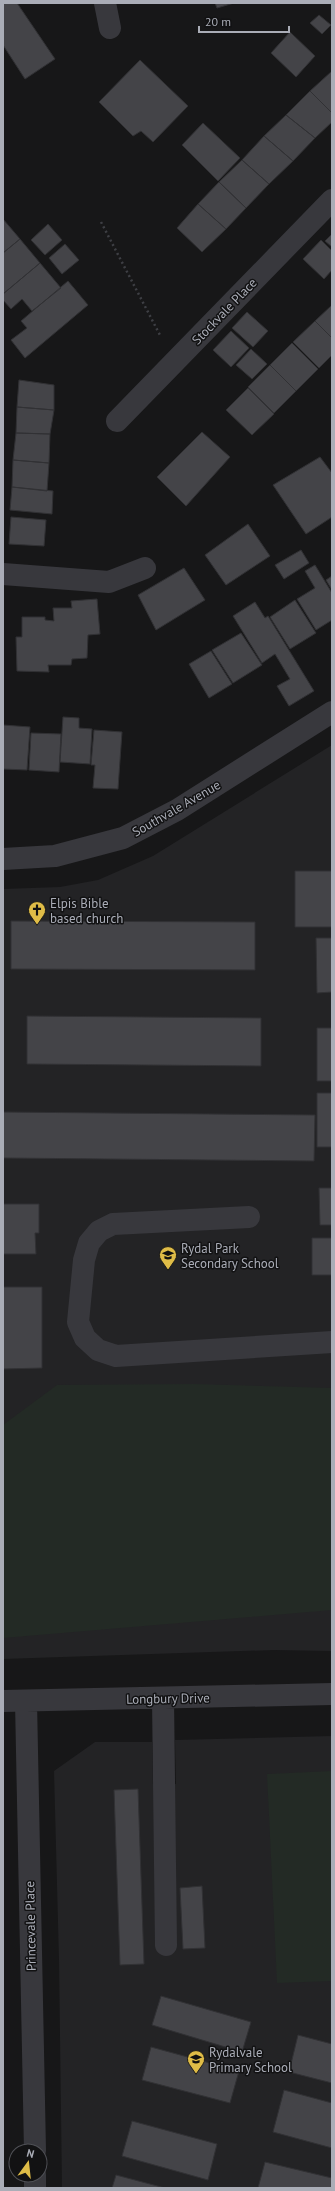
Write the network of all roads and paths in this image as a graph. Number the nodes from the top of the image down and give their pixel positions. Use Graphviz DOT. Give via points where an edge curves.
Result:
graph roads {
  1 [pos="105,3"];
  2 [pos="110,28"];
  3 [pos="332,200"];
  4 [pos="101,222"];
  5 [pos="174,362"];
  6 [pos="117,421"];
  7 [pos="145,568"];
  8 [pos="3,574"];
  9 [pos="332,712"];
  10 [pos="3,859"];
  11 [pos="249,1217"];
  12 [pos="332,1342"];
  13 [pos="332,1694"];
  14 [pos="163,1698"];
  15 [pos="26,1701"];
  16 [pos="3,1702"];
  17 [pos="166,1945"];
  18 [pos="35,2143"];
  1 -- 2 [label="street"];
  3 -- 5 [label="street, Stockvale Place"];
  4 -- 5 [label="path"];
  5 -- 6 [label="street, Stockvale Place"];
  7 -- 8 [label="street" via="109,582"];
  9 -- 10 [label="street, Southvale Avenue" via="177,810 123,838 55,856"];
  11 -- 12 [label="street" via="113,1224 100,1231 89,1243 84,1260 78,1322 86,1338 98,1350 116,1356"];
  13 -- 14 [label="street, Longbury Drive"];
  14 -- 15 [label="street, Longbury Drive"];
  14 -- 17 [label="street"];
  15 -- 16 [label="street, Longbury Drive"];
  15 -- 18 [label="street, Princevale Place"];
}
